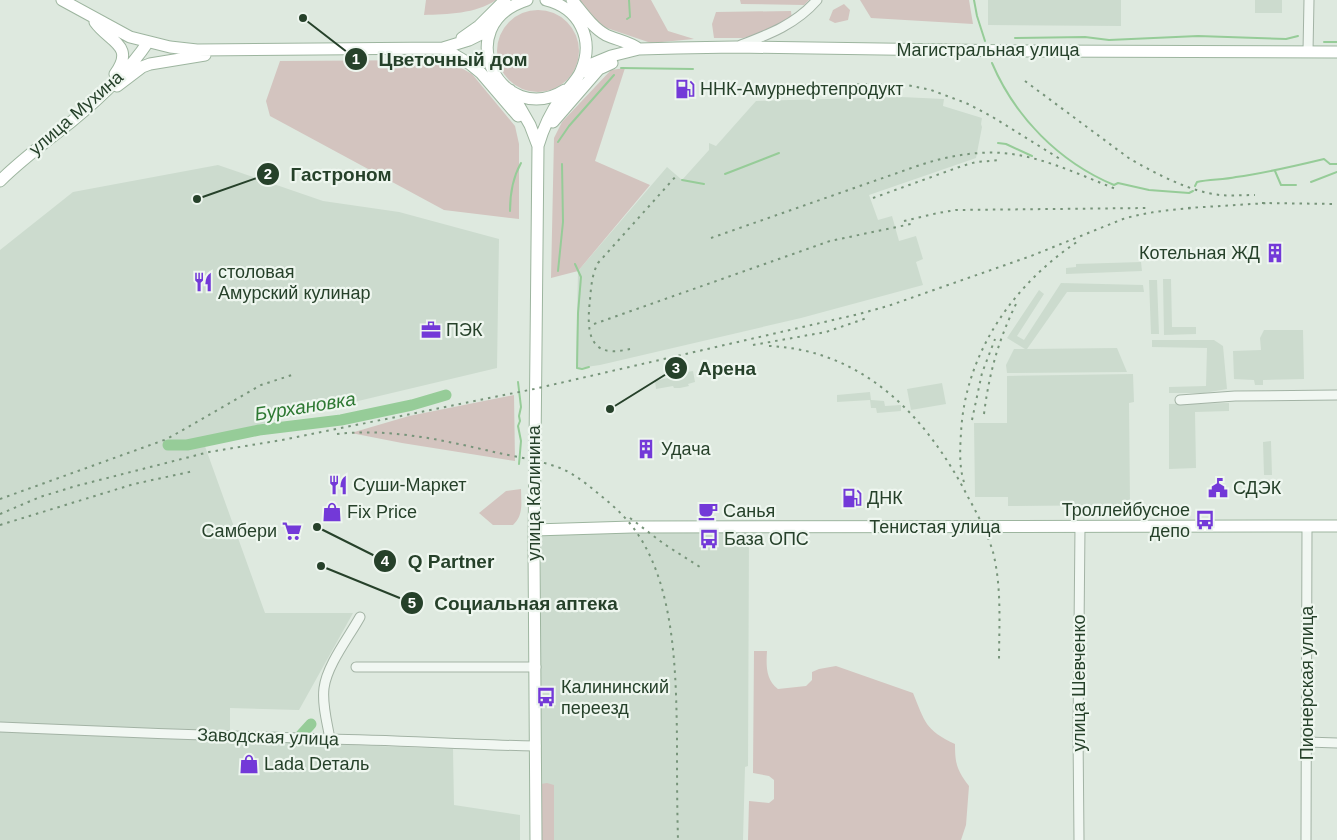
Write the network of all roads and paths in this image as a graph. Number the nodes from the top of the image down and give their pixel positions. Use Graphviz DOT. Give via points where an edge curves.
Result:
graph roads {
  1 [pos="62,0"];
  2 [pos="527,0"];
  3 [pos="546,0"];
  4 [pos="817,0"];
  5 [pos="1309,0"];
  6 [pos="513,1"];
  7 [pos="568,3"];
  8 [pos="92,17"];
  9 [pos="491,29"];
  10 [pos="583,29"];
  11 [pos="148,42"];
  12 [pos="736,47"];
  13 [pos="443,48"];
  14 [pos="234,50"];
  15 [pos="639,50"];
  16 [pos="1308,52"];
  17 [pos="1337,52"];
  18 [pos="491,68"];
  19 [pos="581,73"];
  20 [pos="568,88"];
  21 [pos="510,90"];
  22 [pos="100,96"];
  23 [pos="538,146"];
  24 [pos="0,181"];
  25 [pos="1337,395"];
  26 [pos="1180,400"];
  27 [pos="1307,526"];
  28 [pos="1337,526"];
  29 [pos="1080,527"];
  30 [pos="534,530"];
  31 [pos="360,617"];
  32 [pos="356,667"];
  33 [pos="536,667"];
  34 [pos="0,727"];
  35 [pos="330,738"];
  36 [pos="1307,742"];
  37 [pos="1337,743"];
  38 [pos="536,746"];
  39 [pos="536,840"];
  40 [pos="1079,840"];
  41 [pos="1306,840"];
  1 -- 8 [label="main road"];
  2 -- 6 [label="main road"];
  3 -- 7 [label="main road"];
  4 -- 12 [label="street" via="792,23"];
  5 -- 16 [label="street"];
  6 -- 9 [label="main road"];
  6 -- 13 [label="main road"];
  7 -- 10 [label="main road"];
  7 -- 15 [label="main road" via="604,34"];
  8 -- 11 [label="main road"];
  8 -- 22 [label="main road" via="120,46 124,57"];
  9 -- 13 [label="main road"];
  9 -- 18 [label="main road" via="487,48"];
  10 -- 15 [label="main road"];
  10 -- 19 [label="main road" via="587,44"];
  11 -- 14 [label="main road" via="198,50"];
  11 -- 22 [label="main road, улица Мухина" via="137,59"];
  12 -- 15 [label="main road, Магистральная улица"];
  12 -- 16 [label="main road, Магистральная улица"];
  13 -- 14 [label="main road"];
  13 -- 18 [label="main road" via="471,56"];
  13 -- 23 [label="main road" via="480,73 522,120"];
  14 -- 22 [label="main road" via="150,64"];
  15 -- 19 [label="main road" via="601,60"];
  15 -- 23 [label="main road" via="599,70 559,114"];
  16 -- 17 [label="main road, Магистральная улица"];
  18 -- 21 [label="main road" via="498,81"];
  19 -- 20 [label="main road"];
  20 -- 21 [label="main road" via="550,97 539,98 529,98"];
  20 -- 23 [label="main road" via="549,117"];
  21 -- 23 [label="main road"];
  22 -- 24 [label="main road, улица Мухина"];
  23 -- 30 [label="main road, улица Калинина"];
  25 -- 26 [label="street"];
  27 -- 28 [label="main road, Тенистая улица"];
  27 -- 29 [label="main road, Тенистая улица"];
  27 -- 36 [label="street, Пионерская улица"];
  29 -- 30 [label="main road, Тенистая улица"];
  29 -- 40 [label="street, улица Шевченко"];
  30 -- 33 [label="main road, улица Калинина"];
  31 -- 35 [label="street" via="324,687"];
  32 -- 33 [label="street"];
  33 -- 38 [label="main road, улица Калинина"];
  34 -- 35 [label="street, Заводская улица"];
  35 -- 38 [label="street, Заводская улица"];
  36 -- 37 [label="street"];
  36 -- 41 [label="street, Пионерская улица"];
  38 -- 39 [label="main road, улица Калинина"];
}
